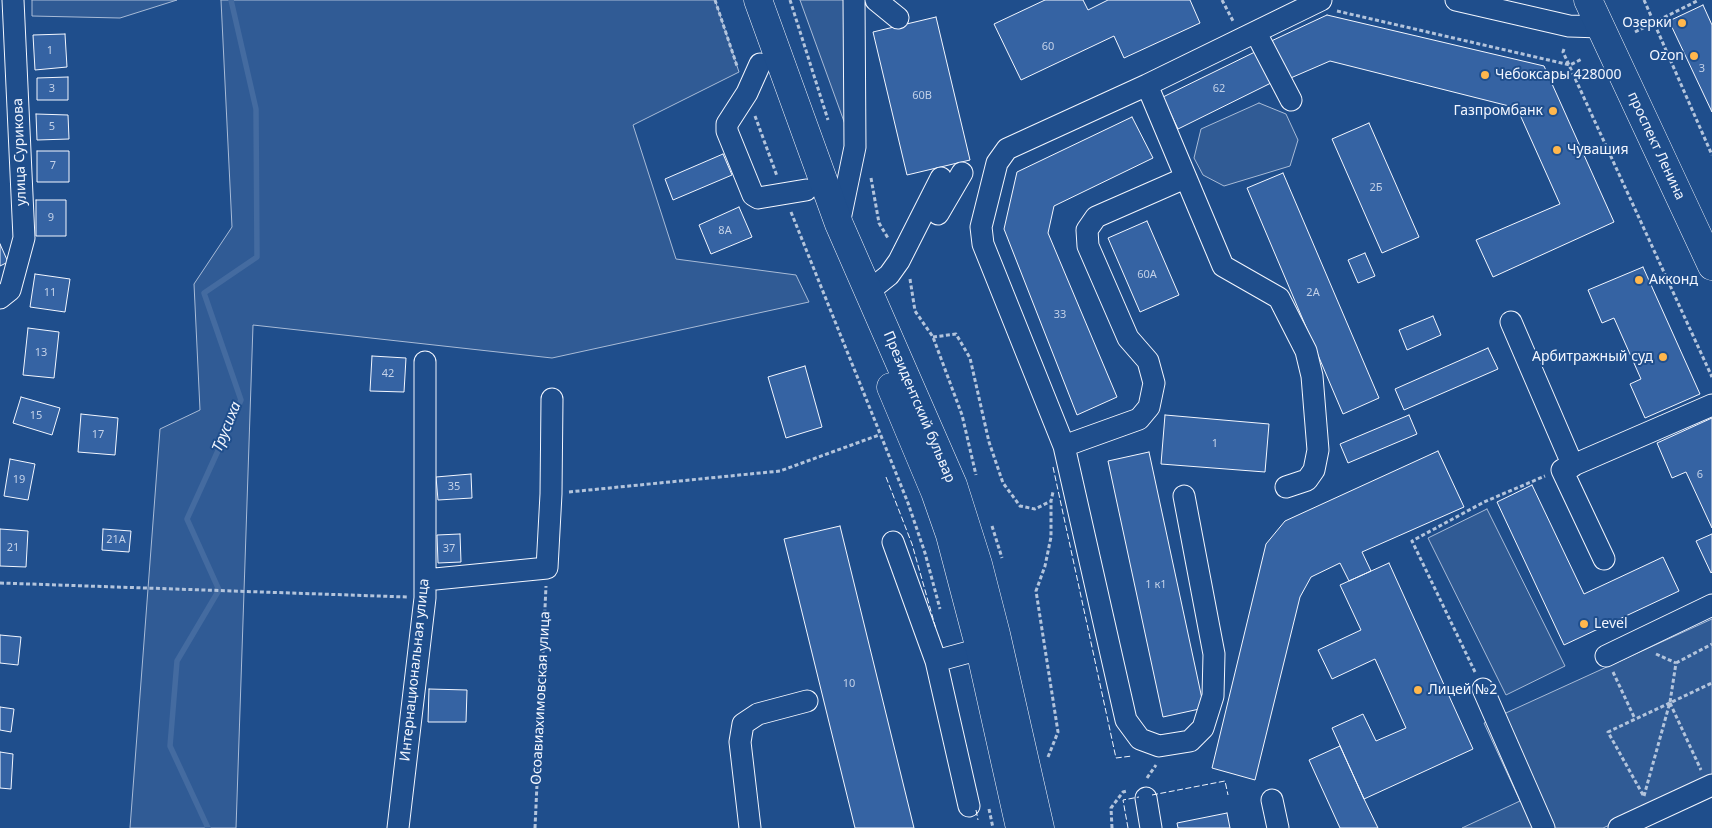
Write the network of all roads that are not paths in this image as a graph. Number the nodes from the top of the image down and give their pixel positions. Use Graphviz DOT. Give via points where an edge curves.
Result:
graph roads {
  1 [pos="14,0"];
  2 [pos="738,0"];
  3 [pos="758,0"];
  4 [pos="854,0"];
  5 [pos="876,0"];
  6 [pos="1456,0"];
  7 [pos="1588,0"];
  8 [pos="1324,5"];
  9 [pos="898,18"];
  10 [pos="1615,20"];
  11 [pos="1256,33"];
  12 [pos="750,68"];
  13 [pos="1147,85"];
  14 [pos="1291,100"];
  15 [pos="1185,178"];
  16 [pos="798,198"];
  17 [pos="839,224"];
  18 [pos="1712,224"];
  19 [pos="1712,266"];
  20 [pos="879,283"];
  21 [pos="0,298"];
  22 [pos="1511,322"];
  23 [pos="425,362"];
  24 [pos="552,398"];
  25 [pos="1712,405"];
  26 [pos="1064,446"];
  27 [pos="1568,468"];
  28 [pos="1286,487"];
  29 [pos="1184,496"];
  30 [pos="893,542"];
  31 [pos="1604,559"];
  32 [pos="425,589"];
  33 [pos="1712,604"];
  34 [pos="980,649"];
  35 [pos="1606,656"];
  36 [pos="936,661"];
  37 [pos="1483,689"];
  38 [pos="806,701"];
  39 [pos="1708,780"];
  40 [pos="1146,798"];
  41 [pos="1272,800"];
  42 [pos="969,806"];
  43 [pos="398,828"];
  44 [pos="750,828"];
  45 [pos="1020,828"];
  46 [pos="1040,828"];
  47 [pos="1151,828"];
  48 [pos="1278,828"];
  49 [pos="1544,828"];
  50 [pos="1619,828"];
  1 -- 21 [label="street, улица Сурикова" via="24,238 10,290"];
  2 -- 12 [label="main road, Президентский бульвар"];
  3 -- 17 [label="main road, Президентский бульвар"];
  4 -- 17 [label="street" via="855,147"];
  5 -- 9 [label="street"];
  6 -- 10 [label="street" via="1569,26"];
  7 -- 10 [label="main road, проспект Ленина"];
  8 -- 11 [label="street"];
  10 -- 18 [label="main road, проспект Ленина"];
  10 -- 19 [label="main road, проспект Ленина"];
  11 -- 13 [label="street"];
  11 -- 14 [label="street"];
  12 -- 16 [label="main road, Президентский бульвар"];
  12 -- 16 [label="street" via="747,93 727,124 728,132 753,195 758,198"];
  13 -- 15 [label="street"];
  13 -- 26 [label="street" via="1007,149 997,163 981,227 983,244"];
  15 -- 26 [label="street" via="1096,217 1087,230 1088,246 1128,338 1148,361 1154,384 1149,408 1139,419"];
  15 -- 28 [label="street" via="1223,266 1279,298 1306,352 1312,376 1318,450 1314,470 1307,480"];
  16 -- 34 [label="main road, Президентский бульвар" via="935,492 950,535"];
  17 -- 20 [label="main road, Президентский бульвар"];
  20 -- 20 [label="street" via="905,271 943,179 893,249"];
  20 -- 46 [label="main road, Президентский бульвар" via="967,525 996,634"];
  22 -- 27 [label="street"];
  23 -- 32 [label="street, Интернациональная улица"];
  24 -- 32 [label="street" via="547,568"];
  25 -- 27 [label="street"];
  26 -- 29 [label="street" via="1126,720 1140,739 1159,746 1190,741 1204,728 1213,696 1214,654"];
  27 -- 31 [label="street"];
  30 -- 36 [label="street"];
  32 -- 43 [label="street, Интернациональная улица"];
  33 -- 35 [label="street"];
  34 -- 36 [label="street"];
  34 -- 45 [label="main road, Президентский бульвар"];
  36 -- 42 [label="street"];
  37 -- 49 [label="street"];
  38 -- 44 [label="street" via="758,714 743,724 740,742"];
  39 -- 50 [label="street"];
  40 -- 47 [label="street"];
  41 -- 48 [label="street"];
}
